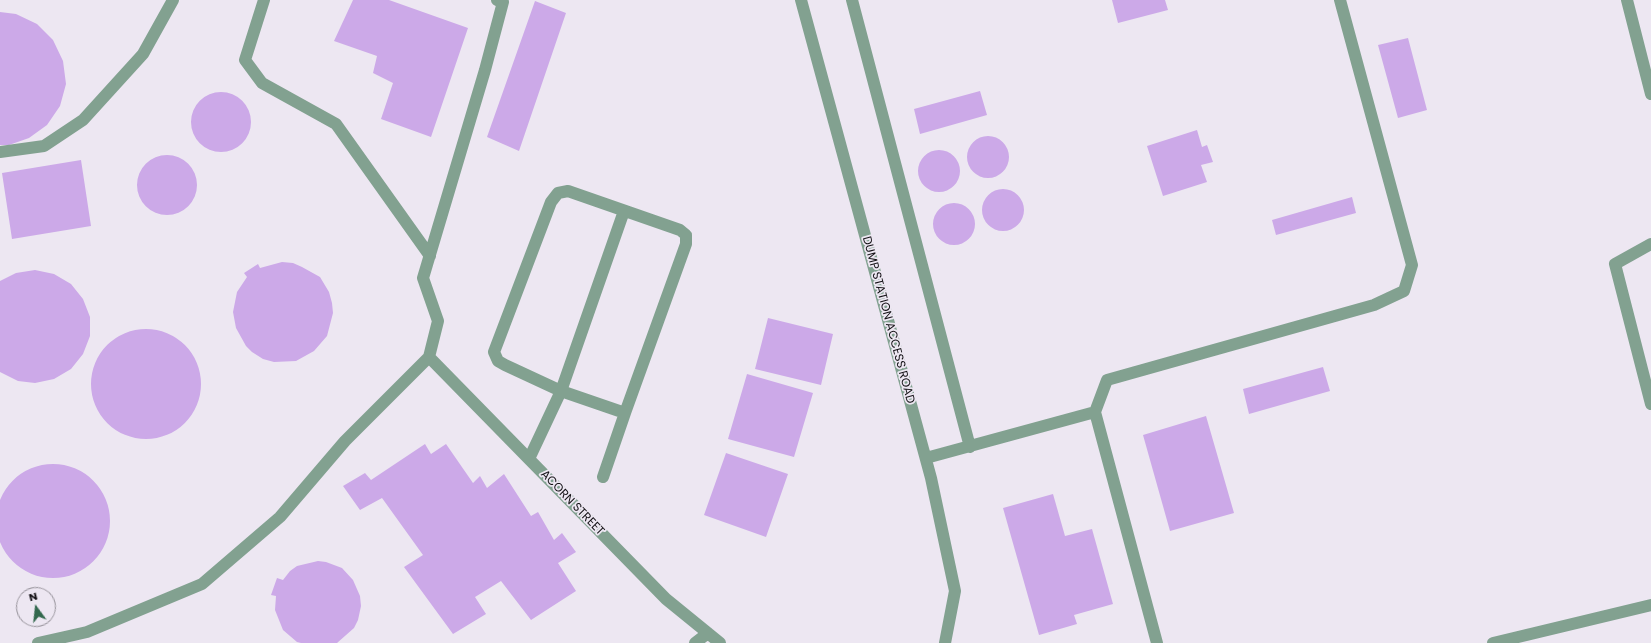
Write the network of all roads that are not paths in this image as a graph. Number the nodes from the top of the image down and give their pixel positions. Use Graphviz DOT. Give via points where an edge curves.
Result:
graph roads {
  1 [pos="173,0"];
  2 [pos="264,0"];
  3 [pos="801,0"];
  4 [pos="852,0"];
  5 [pos="1340,0"];
  6 [pos="1627,0"];
  7 [pos="501,1"];
  8 [pos="1651,94"];
  9 [pos="0,152"];
  10 [pos="624,211"];
  11 [pos="1651,244"];
  12 [pos="430,256"];
  13 [pos="429,357"];
  14 [pos="561,391"];
  15 [pos="1651,404"];
  16 [pos="1095,412"];
  17 [pos="625,413"];
  18 [pos="970,447"];
  19 [pos="926,458"];
  20 [pos="529,459"];
  21 [pos="604,477"];
  22 [pos="1651,605"];
  23 [pos="708,633"];
  24 [pos="38,643"];
  25 [pos="695,643"];
  26 [pos="720,643"];
  27 [pos="945,643"];
  28 [pos="1156,643"];
  29 [pos="1493,643"];
  1 -- 9 [label="street" via="143,54 83,120 44,146"];
  2 -- 12 [label="street" via="245,60 262,83 336,124"];
  3 -- 19 [label="street, DUMP STATION ACCESS ROAD"];
  4 -- 18 [label="street"];
  5 -- 16 [label="street" via="1412,266 1404,291 1374,305 1107,380"];
  6 -- 8 [label="street"];
  7 -- 12 [label="street" via="486,70"];
  10 -- 14 [label="street"];
  10 -- 14 [label="street" via="568,191 558,193 551,202 494,352 501,363"];
  10 -- 17 [label="street" via="680,230 686,235 686,244"];
  11 -- 15 [label="street" via="1615,264"];
  12 -- 13 [label="street" via="424,278 438,321"];
  13 -- 20 [label="street, ACORN STREET"];
  13 -- 24 [label="street" via="345,441 280,518 202,584 86,632"];
  14 -- 17 [label="street"];
  14 -- 20 [label="street"];
  16 -- 18 [label="street"];
  16 -- 28 [label="street"];
  17 -- 21 [label="street"];
  18 -- 19 [label="street"];
  19 -- 27 [label="street, DUMP STATION ACCESS ROAD" via="955,591"];
  20 -- 23 [label="street, ACORN STREET" via="666,599"];
  22 -- 29 [label="street"];
  23 -- 25 [label="street"];
  23 -- 26 [label="street, ACORN STREET"];
}
